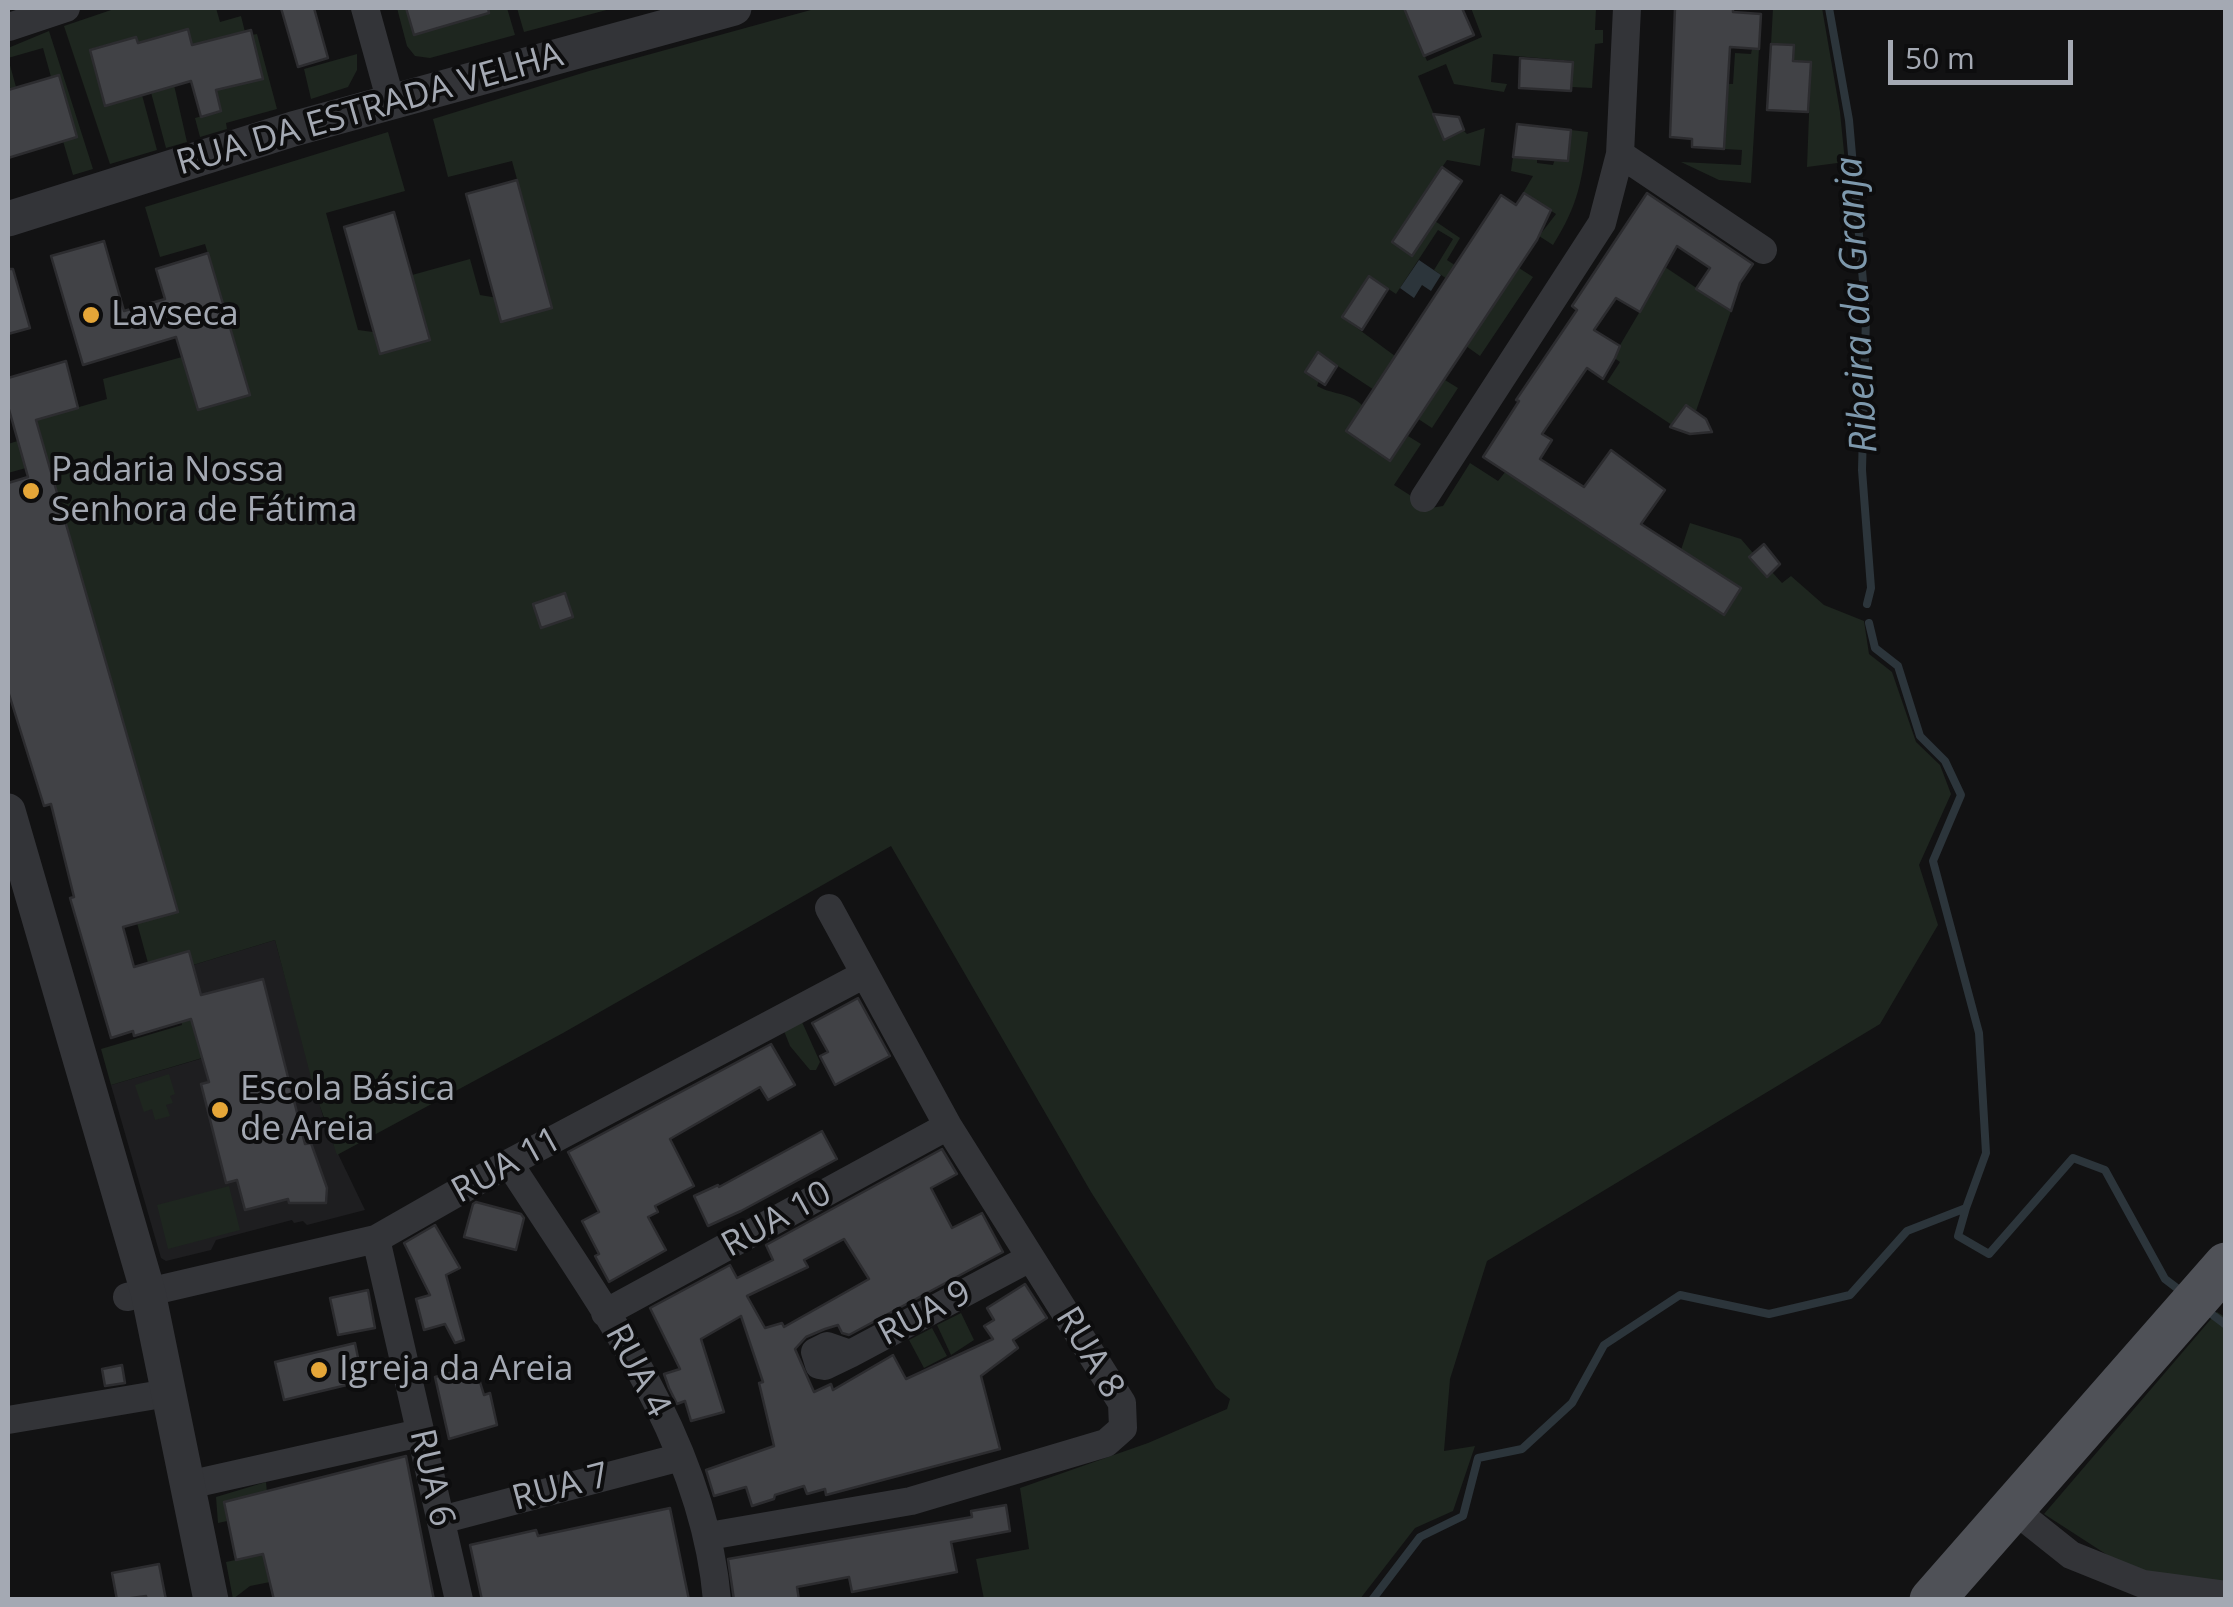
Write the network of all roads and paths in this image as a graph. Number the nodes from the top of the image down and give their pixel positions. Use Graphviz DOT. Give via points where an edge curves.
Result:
graph roads {
  1 [pos="365,8"];
  2 [pos="734,8"];
  3 [pos="1627,8"];
  4 [pos="55,9"];
  5 [pos="9,28"];
  6 [pos="391,102"];
  7 [pos="1620,154"];
  8 [pos="8,219"];
  9 [pos="1762,250"];
  10 [pos="1424,498"];
  11 [pos="8,811"];
  12 [pos="8,885"];
  13 [pos="829,908"];
  14 [pos="864,974"];
  15 [pos="948,1126"];
  16 [pos="508,1163"];
  17 [pos="376,1239"];
  18 [pos="1030,1258"];
  19 [pos="2205,1289"];
  20 [pos="138,1295"];
  21 [pos="605,1313"];
  22 [pos="819,1365"];
  23 [pos="157,1394"];
  24 [pos="8,1420"];
  25 [pos="420,1434"];
  26 [pos="680,1457"];
  27 [pos="188,1485"];
  28 [pos="2012,1508"];
  29 [pos="440,1520"];
  30 [pos="709,1536"];
  31 [pos="2226,1595"];
  32 [pos="189,1600"];
  33 [pos="212,1600"];
  34 [pos="459,1600"];
  35 [pos="717,1600"];
  36 [pos="1932,1600"];
  1 -- 6 [label="street"];
  2 -- 6 [label="street, RUA DA ESTRADA VELHA"];
  3 -- 7 [label="street"];
  4 -- 5 [label="street"];
  6 -- 8 [label="street, RUA DA ESTRADA VELHA"];
  7 -- 9 [label="street"];
  7 -- 10 [label="street" via="1602,223 1585,254"];
  11 -- 20 [label="street"];
  12 -- 20 [label="street"];
  13 -- 14 [label="street, RUA 8"];
  14 -- 15 [label="street, RUA 8"];
  14 -- 16 [label="street, RUA 11"];
  15 -- 18 [label="street, RUA 8"];
  15 -- 21 [label="street, RUA 10"];
  16 -- 17 [label="street, RUA 11"];
  16 -- 21 [label="street, RUA 4"];
  17 -- 20 [label="street, RUA 11"];
  17 -- 25 [label="street, RUA 6"];
  18 -- 22 [label="street, RUA 9"];
  18 -- 30 [label="street, RUA 8" via="1122,1402 1123,1428 1106,1443 911,1501"];
  19 -- 28 [label="main road"];
  20 -- 23 [label="street"];
  21 -- 26 [label="street, RUA 4"];
  23 -- 24 [label="street"];
  23 -- 27 [label="street"];
  23 -- 32 [label="street"];
  25 -- 27 [label="street"];
  25 -- 29 [label="street, RUA 6"];
  26 -- 29 [label="street, RUA 7"];
  26 -- 30 [label="street, RUA 4"];
  27 -- 33 [label="street"];
  28 -- 31 [label="street" via="2071,1555 2143,1584"];
  28 -- 36 [label="main road"];
  29 -- 34 [label="street, RUA 6"];
  30 -- 35 [label="street, RUA 4"];
}
